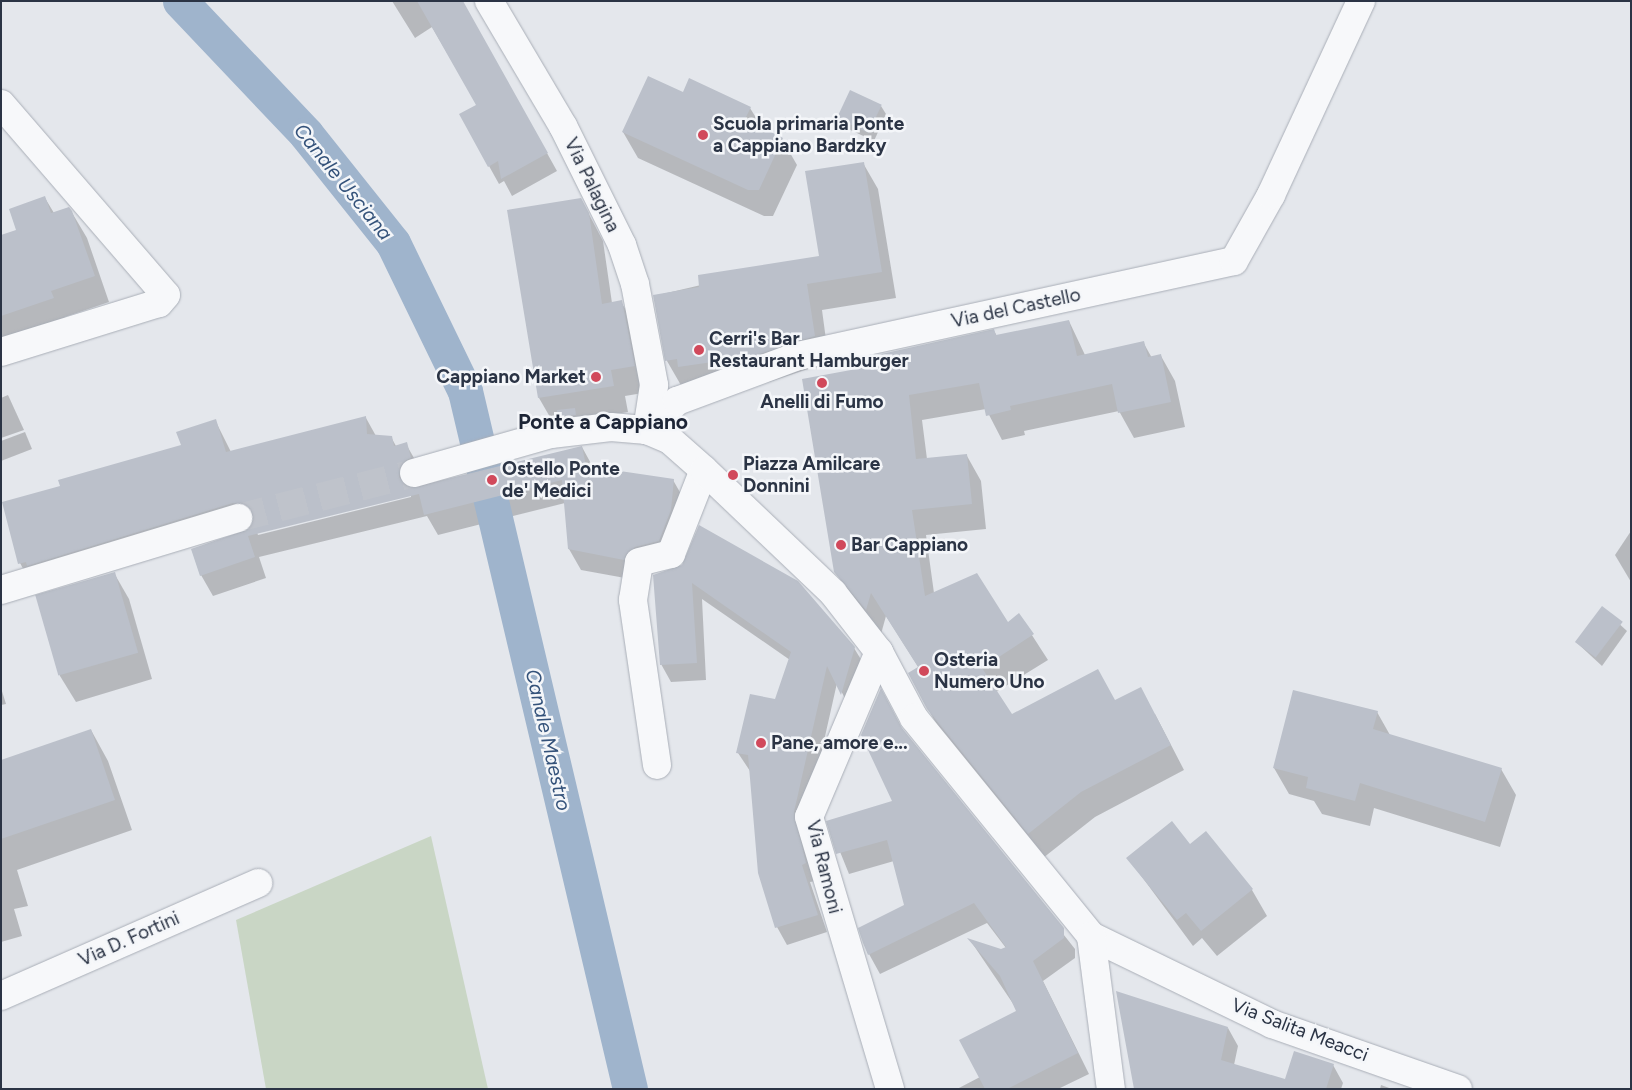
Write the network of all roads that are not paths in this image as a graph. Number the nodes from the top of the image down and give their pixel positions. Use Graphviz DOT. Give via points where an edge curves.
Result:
graph roads {
  1 [pos="489,1"];
  2 [pos="1361,1"];
  3 [pos="1,104"];
  4 [pos="1,352"];
  5 [pos="647,430"];
  6 [pos="704,470"];
  7 [pos="414,474"];
  8 [pos="238,518"];
  9 [pos="1,590"];
  10 [pos="879,652"];
  11 [pos="656,765"];
  12 [pos="258,883"];
  13 [pos="1091,936"];
  14 [pos="1,996"];
  15 [pos="890,1089"];
  16 [pos="1111,1089"];
  17 [pos="1458,1089"];
  1 -- 5 [label="street, Via Palagina" via="563,126 622,245 635,284 654,384"];
  2 -- 5 [label="street, Via del Castello" via="1271,195 1234,261 798,356 677,401"];
  3 -- 4 [label="street" via="166,295 159,302"];
  5 -- 6 [label="street" via="670,440"];
  5 -- 7 [label="street" via="612,427 551,434"];
  6 -- 10 [label="street" via="833,593"];
  6 -- 11 [label="street" via="671,554 639,562 633,600"];
  8 -- 9 [label="street"];
  10 -- 13 [label="street" via="914,718"];
  10 -- 15 [label="street, Via Ramoni" via="809,817"];
  12 -- 14 [label="street, Via D. Fortini"];
  13 -- 16 [label="street"];
  13 -- 17 [label="street, Via Salita Meacci" via="1272,1024"];
}
